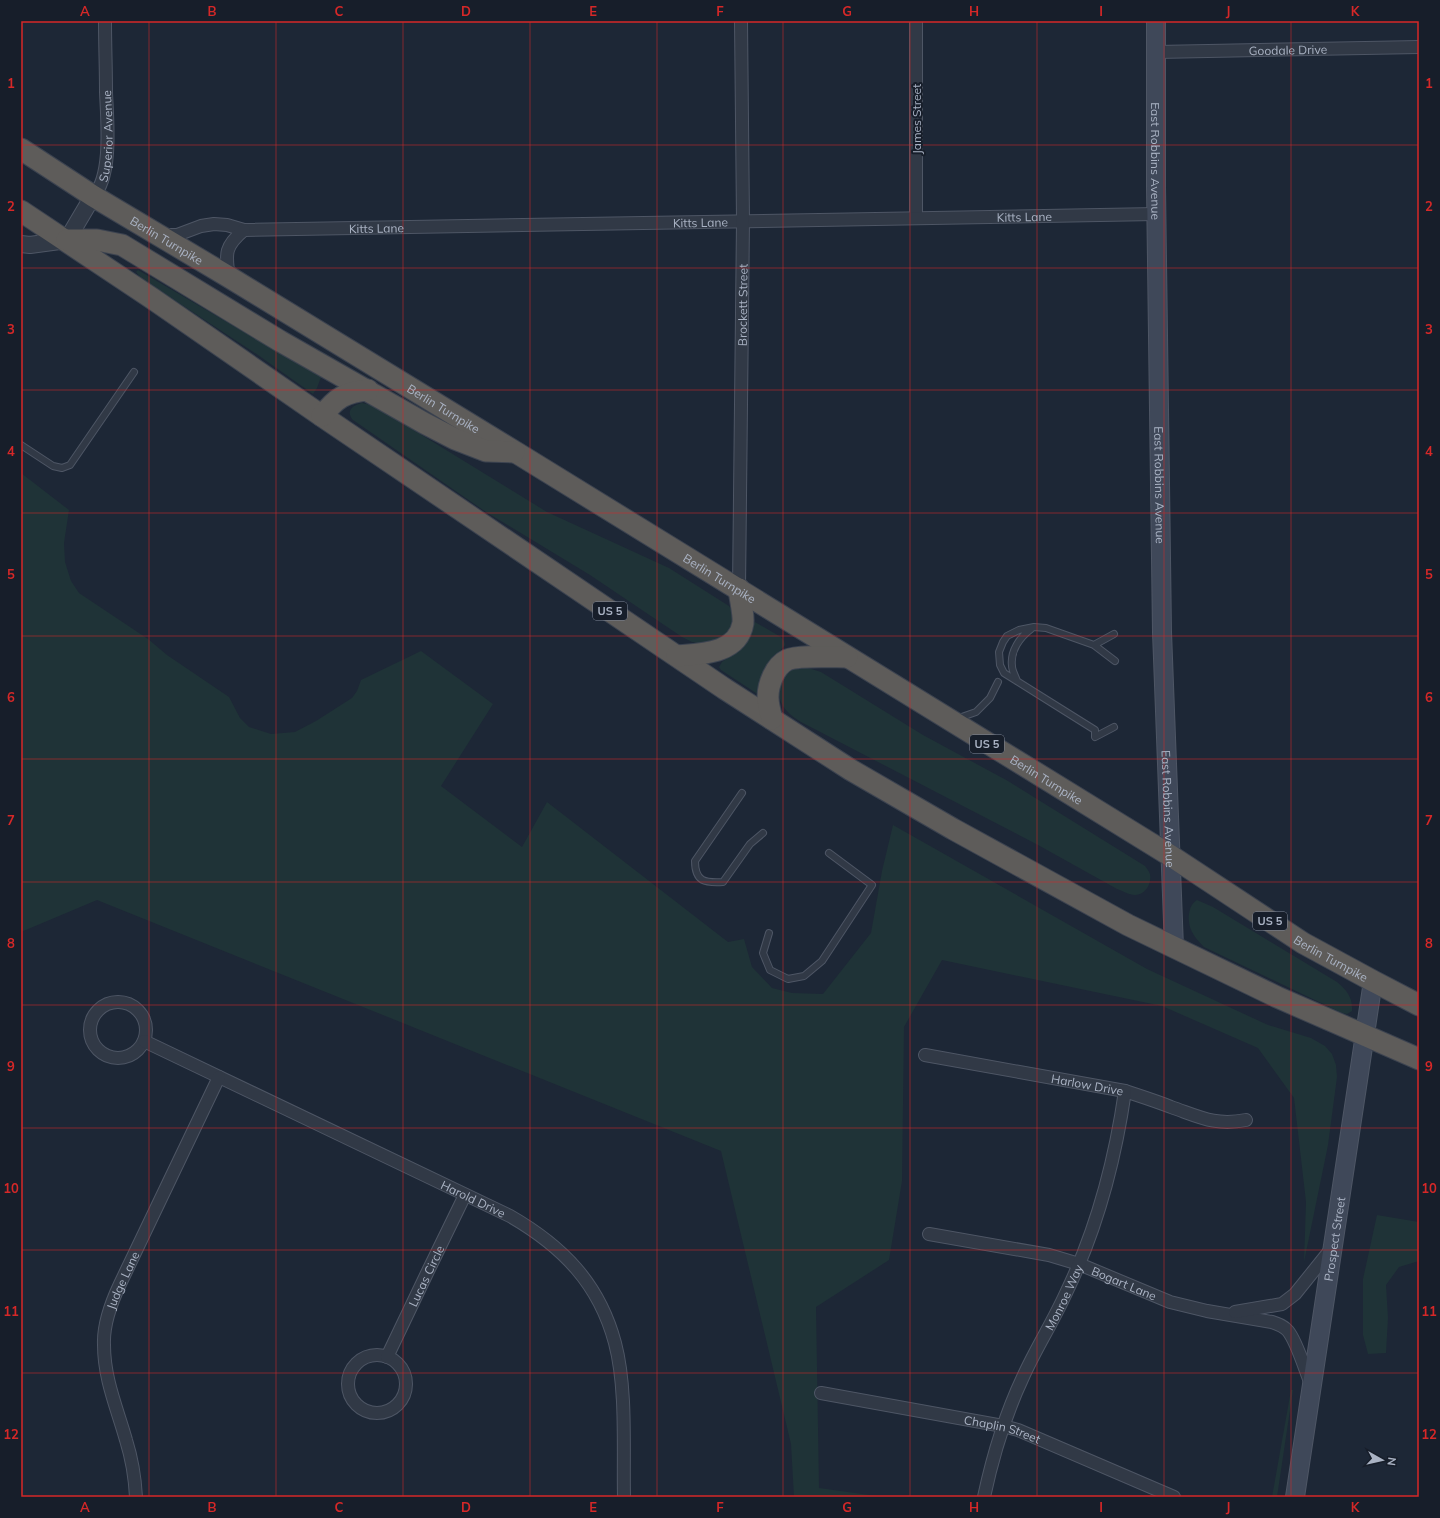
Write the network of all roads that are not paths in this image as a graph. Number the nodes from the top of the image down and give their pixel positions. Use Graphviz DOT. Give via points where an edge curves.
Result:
graph roads {
  1 [pos="105,21"];
  2 [pos="741,21"];
  3 [pos="916,21"];
  4 [pos="1156,21"];
  5 [pos="1419,47"];
  6 [pos="1157,52"];
  7 [pos="21,149"];
  8 [pos="93,196"];
  9 [pos="21,211"];
  10 [pos="1156,214"];
  11 [pos="916,217"];
  12 [pos="743,221"];
  13 [pos="244,230"];
  14 [pos="159,235"];
  15 [pos="67,240"];
  16 [pos="21,244"];
  17 [pos="229,277"];
  18 [pos="134,372"];
  19 [pos="368,390"];
  20 [pos="322,416"];
  21 [pos="21,445"];
  22 [pos="517,453"];
  23 [pos="739,590"];
  24 [pos="1034,627"];
  25 [pos="1114,634"];
  26 [pos="1094,645"];
  27 [pos="676,656"];
  28 [pos="847,657"];
  29 [pos="1115,661"];
  30 [pos="998,682"];
  31 [pos="1017,682"];
  32 [pos="772,719"];
  33 [pos="950,721"];
  34 [pos="1114,727"];
  35 [pos="742,792"];
  36 [pos="763,832"];
  37 [pos="829,853"];
  38 [pos="1171,856"];
  39 [pos="769,933"];
  40 [pos="1174,948"];
  41 [pos="1373,981"];
  42 [pos="1419,1005"];
  43 [pos="1364,1035"];
  44 [pos="144,1042"];
  45 [pos="925,1054"];
  46 [pos="1419,1059"];
  47 [pos="219,1077"];
  48 [pos="1124,1091"];
  49 [pos="1246,1120"];
  50 [pos="466,1195"];
  51 [pos="929,1234"];
  52 [pos="1332,1247"];
  53 [pos="1079,1264"];
  54 [pos="1225,1313"];
  55 [pos="387,1357"];
  56 [pos="1312,1387"];
  57 [pos="821,1393"];
  58 [pos="1003,1426"];
  59 [pos="136,1497"];
  60 [pos="624,1497"];
  61 [pos="984,1497"];
  62 [pos="1174,1497"];
  63 [pos="1295,1497"];
  1 -- 8 [label="street, Superior Avenue" via="107,148 103,178"];
  2 -- 12 [label="street, Brockett Street"];
  3 -- 11 [label="street, James Street"];
  4 -- 6 [label="main road, East Robbins Avenue"];
  5 -- 6 [label="street, Goodale Drive"];
  6 -- 10 [label="main road, East Robbins Avenue"];
  7 -- 8 [label="highway, Berlin Turnpike / US 5"];
  8 -- 14 [label="highway, Berlin Turnpike / US 5"];
  8 -- 15 [label="street, Superior Avenue"];
  9 -- 15 [label="highway, US 5"];
  10 -- 11 [label="street, Kitts Lane"];
  10 -- 38 [label="main road, East Robbins Avenue" via="1162,632"];
  11 -- 12 [label="street, Kitts Lane"];
  12 -- 13 [label="street, Kitts Lane"];
  12 -- 23 [label="street, Brockett Street"];
  13 -- 14 [label="street, Kitts Lane" via="214,224 177,235"];
  13 -- 17 [label="street" via="230,244 226,258"];
  14 -- 17 [label="highway, Berlin Turnpike / US 5"];
  15 -- 16 [label="street"];
  15 -- 19 [label="highway" via="97,240 122,245 273,337"];
  15 -- 20 [label="highway, US 5"];
  17 -- 22 [label="highway, Berlin Turnpike / US 5"];
  18 -- 21 [label="lane" via="70,465 62,468 53,466"];
  19 -- 20 [label="highway" via="342,395"];
  19 -- 22 [label="highway" via="455,439 486,451"];
  20 -- 27 [label="highway, US 5"];
  22 -- 23 [label="highway, Berlin Turnpike / US 5"];
  23 -- 27 [label="highway" via="743,623 740,635 731,645 706,654"];
  23 -- 28 [label="highway, Berlin Turnpike / US 5"];
  24 -- 26 [label="lane" via="1046,628"];
  24 -- 31 [label="lane" via="1017,643 1012,666"];
  24 -- 31 [label="lane" via="1019,630 1007,636 1003,642 1000,665 1004,673"];
  25 -- 26 [label="lane"];
  26 -- 29 [label="lane"];
  27 -- 32 [label="highway, US 5"];
  28 -- 32 [label="highway" via="788,660 776,669 768,697"];
  28 -- 33 [label="highway, Berlin Turnpike / US 5"];
  30 -- 33 [label="lane" via="990,698 976,712"];
  31 -- 34 [label="lane" via="1095,730 1096,737"];
  32 -- 40 [label="highway, US 5" via="858,774 941,822"];
  33 -- 38 [label="highway, Berlin Turnpike / US 5"];
  35 -- 36 [label="lane" via="695,861 698,877 705,882 723,882 750,844"];
  37 -- 39 [label="lane" via="872,885 822,961 804,976 788,979 770,970 763,954"];
  38 -- 40 [label="main road, East Robbins Avenue"];
  38 -- 41 [label="highway, Berlin Turnpike / US 5" via="1303,943"];
  40 -- 43 [label="highway, US 5"];
  41 -- 42 [label="highway, Berlin Turnpike / US 5"];
  41 -- 43 [label="main road, Prospect Street"];
  43 -- 46 [label="highway, US 5"];
  43 -- 52 [label="main road, Prospect Street"];
  44 -- 44 [label="street" via="147,1030 144,1019 138,1009 128,1004 116,1002 105,1005 96,1012 91,1022 90,1034 93,1045 111,1058 123,1059 134,1055"];
  44 -- 47 [label="street, Harold Drive"];
  45 -- 48 [label="street, Harlow Drive"];
  47 -- 50 [label="street, Harold Drive"];
  47 -- 59 [label="street, Judge Lane" via="120,1284 111,1304 106,1325 104,1344 108,1382 131,1458"];
  48 -- 49 [label="street, Harlow Drive" via="1203,1119 1219,1122"];
  48 -- 53 [label="street, Monroe Way" via="1108,1182"];
  50 -- 55 [label="street, Lucas Circle"];
  50 -- 60 [label="street, Harold Drive" via="516,1220 548,1240 578,1269 601,1306 615,1343 621,1377"];
  51 -- 53 [label="street, Bogart Lane" via="1049,1254"];
  52 -- 54 [label="street, Bogart Lane" via="1295,1294 1282,1304"];
  52 -- 56 [label="main road, Prospect Street"];
  53 -- 54 [label="street, Bogart Lane" via="1170,1302"];
  53 -- 58 [label="street, Monroe Way" via="1023,1377"];
  54 -- 56 [label="street, Bogart Lane" via="1272,1322 1285,1328 1294,1340"];
  55 -- 55 [label="street" via="366,1357 357,1363 351,1372 348,1388 352,1398 358,1406 368,1411 379,1412 389,1409 398,1403 404,1393 403,1372"];
  56 -- 63 [label="main road, Prospect Street"];
  57 -- 58 [label="street, Chaplin Street"];
  58 -- 61 [label="street, Monroe Way"];
  58 -- 62 [label="street, Chaplin Street" via="1032,1435"];
}
